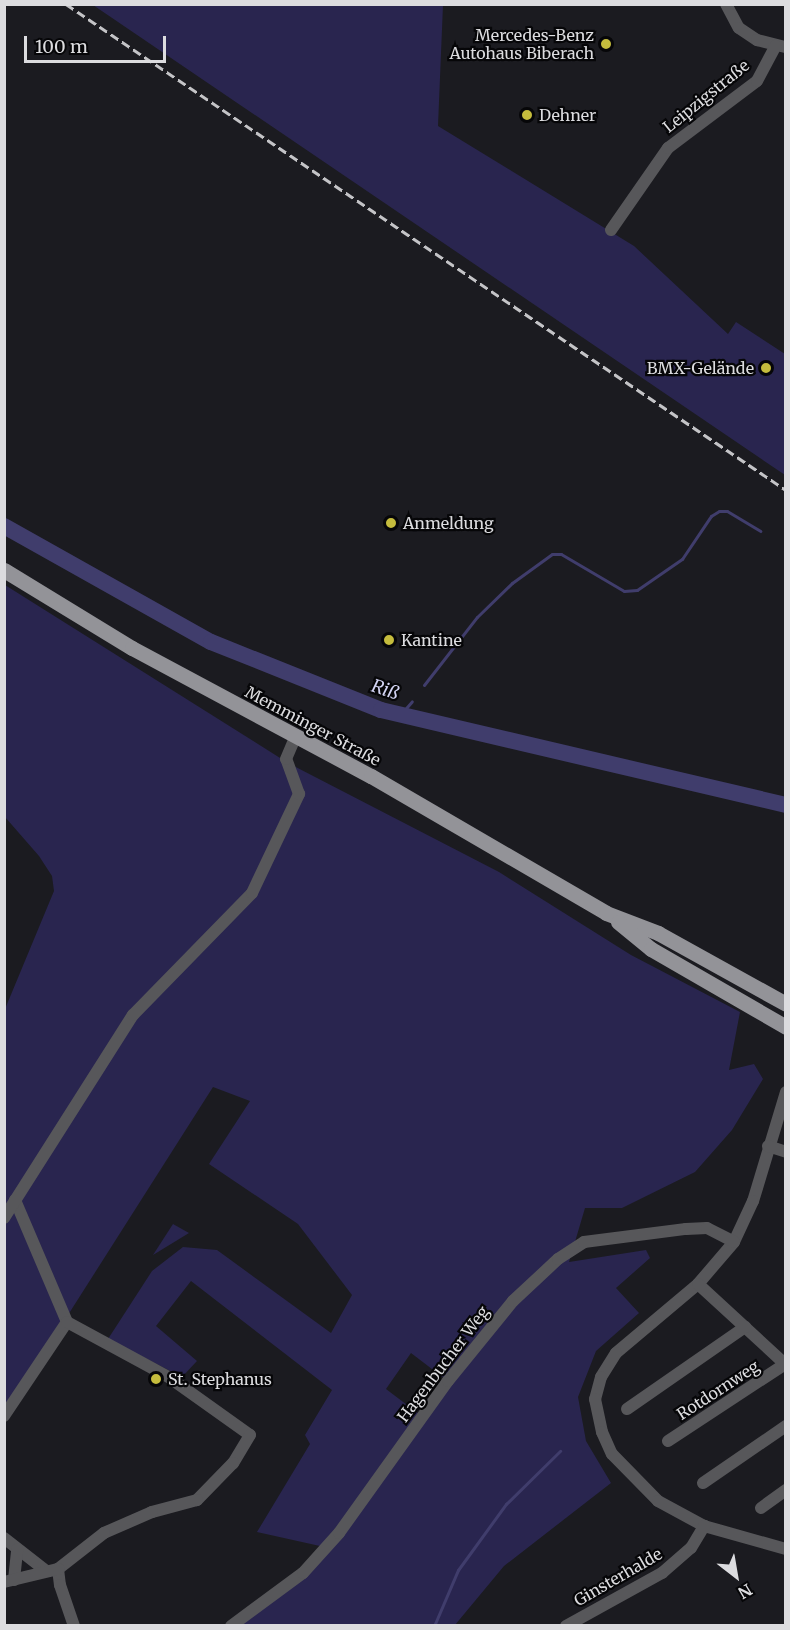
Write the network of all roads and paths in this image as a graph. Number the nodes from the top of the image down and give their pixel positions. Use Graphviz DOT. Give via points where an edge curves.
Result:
graph roads {
  1 [pos="726,4"];
  2 [pos="781,46"];
  3 [pos="611,230"];
  4 [pos="4,570"];
  5 [pos="295,738"];
  6 [pos="606,913"];
  7 [pos="786,1004"];
  8 [pos="780,1023"];
  9 [pos="786,1034"];
  10 [pos="786,1092"];
  11 [pos="768,1146"];
  12 [pos="786,1152"];
  13 [pos="15,1200"];
  14 [pos="4,1218"];
  15 [pos="734,1242"];
  16 [pos="698,1284"];
  17 [pos="67,1322"];
  18 [pos="745,1327"];
  19 [pos="785,1364"];
  20 [pos="627,1409"];
  21 [pos="4,1416"];
  22 [pos="786,1426"];
  23 [pos="668,1441"];
  24 [pos="703,1483"];
  25 [pos="786,1490"];
  26 [pos="761,1508"];
  27 [pos="704,1526"];
  28 [pos="4,1538"];
  29 [pos="17,1549"];
  30 [pos="786,1550"];
  31 [pos="58,1569"];
  32 [pos="45,1570"];
  33 [pos="9,1581"];
  34 [pos="74,1626"];
  35 [pos="231,1626"];
  36 [pos="566,1626"];
  1 -- 2 [label="street, Leipzigstraße" via="739,28 757,40"];
  2 -- 3 [label="street, Leipzigstraße" via="757,81 668,148"];
  4 -- 5 [label="main road, Memminger Straße" via="132,648"];
  5 -- 6 [label="main road, Memminger Straße" via="371,776"];
  5 -- 13 [label="street" via="286,759 299,794 252,893 133,1015"];
  6 -- 7 [label="main road, Memminger Straße" via="658,933"];
  6 -- 8 [label="main road, Memminger Straße" via="651,949"];
  8 -- 9 [label="street"];
  10 -- 11 [label="street"];
  11 -- 12 [label="street"];
  11 -- 15 [label="street" via="756,1193"];
  13 -- 14 [label="street"];
  13 -- 17 [label="street"];
  15 -- 16 [label="street"];
  15 -- 35 [label="street, Hagenbucher Weg" via="706,1228 686,1229 584,1242 558,1259 513,1301 455,1372 339,1533 303,1573"];
  16 -- 18 [label="street"];
  16 -- 27 [label="street" via="616,1353 601,1377 595,1399 602,1432 627,1473 667,1508"];
  17 -- 21 [label="street"];
  17 -- 31 [label="street" via="170,1378 248,1432 250,1439 197,1500 152,1512 104,1533"];
  18 -- 19 [label="street"];
  18 -- 20 [label="street"];
  19 -- 23 [label="street, Rotdornweg"];
  22 -- 24 [label="street"];
  25 -- 26 [label="street"];
  27 -- 30 [label="street"];
  27 -- 36 [label="street, Ginsterhalde" via="692,1548 662,1573"];
  28 -- 29 [label="street"];
  29 -- 32 [label="street"];
  29 -- 33 [label="street"];
  31 -- 32 [label="street"];
  31 -- 34 [label="street"];
  32 -- 33 [label="street"];
}
